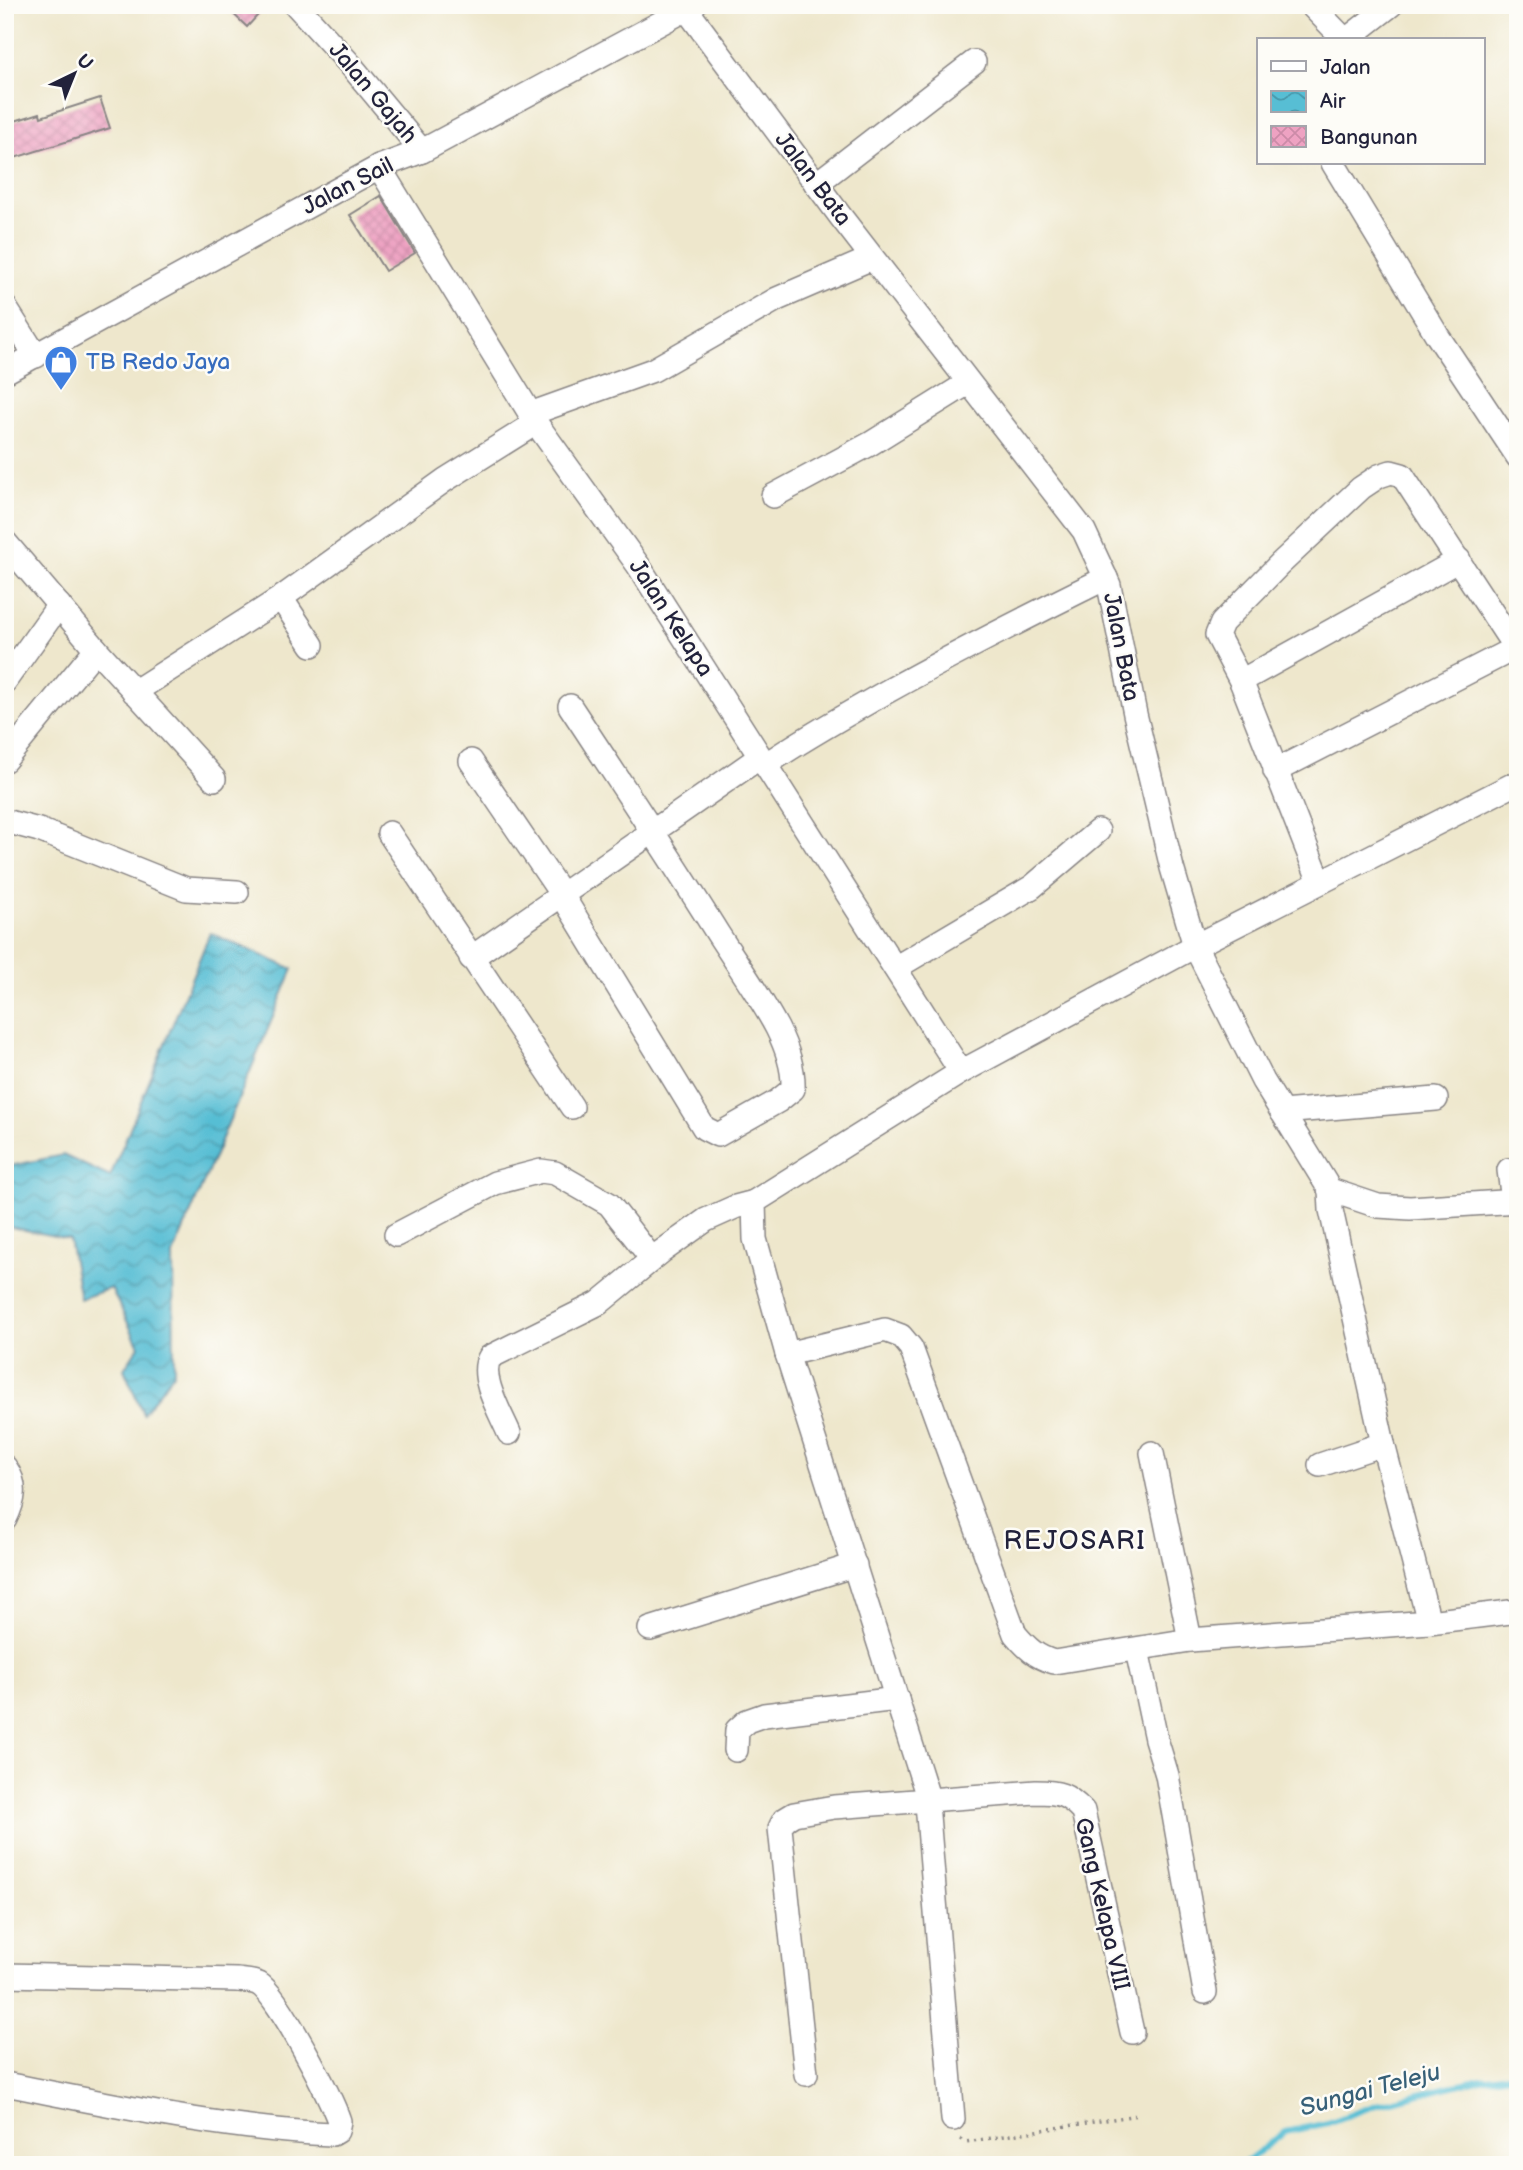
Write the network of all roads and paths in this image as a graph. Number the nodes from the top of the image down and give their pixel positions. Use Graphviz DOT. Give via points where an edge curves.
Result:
graph roads {
  1 [pos="296,5"];
  2 [pos="1311,5"];
  3 [pos="1391,5"];
  4 [pos="690,8"];
  5 [pos="1343,38"];
  6 [pos="1348,38"];
  7 [pos="974,62"];
  8 [pos="422,151"];
  9 [pos="1334,164"];
  10 [pos="379,167"];
  11 [pos="817,184"];
  12 [pos="872,258"];
  13 [pos="5,307"];
  14 [pos="36,356"];
  15 [pos="5,372"];
  16 [pos="968,383"];
  17 [pos="533,418"];
  18 [pos="1518,457"];
  19 [pos="773,496"];
  20 [pos="5,542"];
  21 [pos="1459,560"];
  22 [pos="1106,578"];
  23 [pos="281,597"];
  24 [pos="59,605"];
  25 [pos="312,645"];
  26 [pos="96,649"];
  27 [pos="1516,650"];
  28 [pos="5,681"];
  29 [pos="1241,681"];
  30 [pos="134,692"];
  31 [pos="570,706"];
  32 [pos="5,760"];
  33 [pos="471,761"];
  34 [pos="762,761"];
  35 [pos="1275,771"];
  36 [pos="214,779"];
  37 [pos="1518,782"];
  38 [pos="5,821"];
  39 [pos="1098,831"];
  40 [pos="389,833"];
  41 [pos="654,833"];
  42 [pos="1320,882"];
  43 [pos="237,892"];
  44 [pos="562,895"];
  45 [pos="1195,947"];
  46 [pos="471,958"];
  47 [pos="895,968"];
  48 [pos="961,1072"];
  49 [pos="1436,1099"];
  50 [pos="572,1107"];
  51 [pos="1282,1112"];
  52 [pos="1508,1170"];
  53 [pos="1329,1190"];
  54 [pos="1515,1201"];
  55 [pos="754,1202"];
  56 [pos="396,1235"];
  57 [pos="652,1259"];
  58 [pos="787,1354"];
  59 [pos="509,1433"];
  60 [pos="1383,1444"];
  61 [pos="1152,1453"];
  62 [pos="1320,1465"];
  63 [pos="5,1467"];
  64 [pos="5,1519"];
  65 [pos="855,1565"];
  66 [pos="1518,1611"];
  67 [pos="1429,1622"];
  68 [pos="650,1629"];
  69 [pos="1191,1640"];
  70 [pos="1137,1650"];
  71 [pos="897,1699"];
  72 [pos="736,1750"];
  73 [pos="927,1801"];
  74 [pos="5,1975"];
  75 [pos="1205,1992"];
  76 [pos="1132,2032"];
  77 [pos="806,2074"];
  78 [pos="5,2084"];
  79 [pos="1138,2115"];
  80 [pos="953,2119"];
  1 -- 8 [label="street, Jalan Gajah"];
  2 -- 5 [label="street"];
  3 -- 6 [label="street"];
  4 -- 8 [label="street, Jalan Sail"];
  4 -- 11 [label="street, Jalan Bata"];
  7 -- 11 [label="street"];
  8 -- 10 [label="street, Jalan Sail"];
  9 -- 18 [label="street" via="1437,335"];
  10 -- 14 [label="street, Jalan Sail"];
  10 -- 17 [label="street, Jalan Kelapa"];
  11 -- 12 [label="street, Jalan Bata"];
  12 -- 16 [label="street, Jalan Bata"];
  12 -- 17 [label="street" via="777,299 653,370"];
  13 -- 14 [label="street"];
  14 -- 15 [label="street, Jalan Sail"];
  16 -- 19 [label="street" via="870,444"];
  16 -- 22 [label="street, Jalan Bata" via="1084,531"];
  17 -- 23 [label="street"];
  17 -- 34 [label="street, Jalan Kelapa" via="638,565"];
  20 -- 24 [label="street"];
  21 -- 27 [label="street"];
  21 -- 29 [label="street"];
  21 -- 29 [label="street" via="1402,475 1379,476 1222,623 1216,635"];
  22 -- 34 [label="street"];
  22 -- 45 [label="street, Jalan Bata" via="1172,868"];
  23 -- 25 [label="street"];
  23 -- 30 [label="street"];
  24 -- 26 [label="street"];
  24 -- 28 [label="street"];
  26 -- 30 [label="street"];
  26 -- 32 [label="street"];
  27 -- 35 [label="street"];
  29 -- 35 [label="street"];
  30 -- 36 [label="street"];
  31 -- 41 [label="street"];
  33 -- 44 [label="street"];
  34 -- 41 [label="street"];
  34 -- 47 [label="street, Jalan Kelapa"];
  35 -- 42 [label="street"];
  37 -- 42 [label="street"];
  38 -- 43 [label="street" via="40,830 186,890"];
  39 -- 47 [label="street" via="1032,887"];
  40 -- 46 [label="street"];
  41 -- 44 [label="street"];
  41 -- 44 [label="street" via="778,1029 794,1073 793,1089 778,1101 718,1135 704,1128"];
  42 -- 45 [label="street"];
  44 -- 46 [label="street"];
  45 -- 48 [label="street"];
  45 -- 51 [label="street, Jalan Bata"];
  46 -- 50 [label="street"];
  47 -- 48 [label="street, Jalan Kelapa"];
  48 -- 55 [label="street"];
  49 -- 51 [label="street"];
  51 -- 53 [label="street, Jalan Bata"];
  52 -- 54 [label="street"];
  53 -- 54 [label="street" via="1378,1206 1410,1208"];
  53 -- 60 [label="street"];
  55 -- 57 [label="street" via="706,1220"];
  55 -- 58 [label="street" via="755,1239"];
  56 -- 57 [label="street" via="495,1183 541,1171 555,1173 609,1204"];
  57 -- 59 [label="street" via="599,1303 490,1357 486,1366 490,1390"];
  58 -- 65 [label="street"];
  58 -- 70 [label="street" via="885,1331 901,1336 911,1348 1015,1634 1038,1657 1054,1662"];
  60 -- 62 [label="street"];
  60 -- 67 [label="street"];
  61 -- 69 [label="street"];
  63 -- 64 [label="street" via="15,1493"];
  65 -- 68 [label="street"];
  65 -- 71 [label="street"];
  66 -- 67 [label="street"];
  67 -- 69 [label="street"];
  69 -- 70 [label="street"];
  70 -- 75 [label="street" via="1167,1775"];
  71 -- 72 [label="street" via="764,1715 737,1730"];
  71 -- 73 [label="street"];
  73 -- 76 [label="street, Gang Kelapa VIII" via="1055,1792 1072,1799 1083,1811"];
  73 -- 77 [label="street, Gang Kelapa VIII" via="794,1814 780,1828"];
  73 -- 80 [label="street"];
  74 -- 78 [label="street" via="257,1983 271,1994 303,2048 338,2118 338,2129 332,2134 278,2131"];
  79 -- 80 [label="path" via="966,2142 957,2136"];
}
